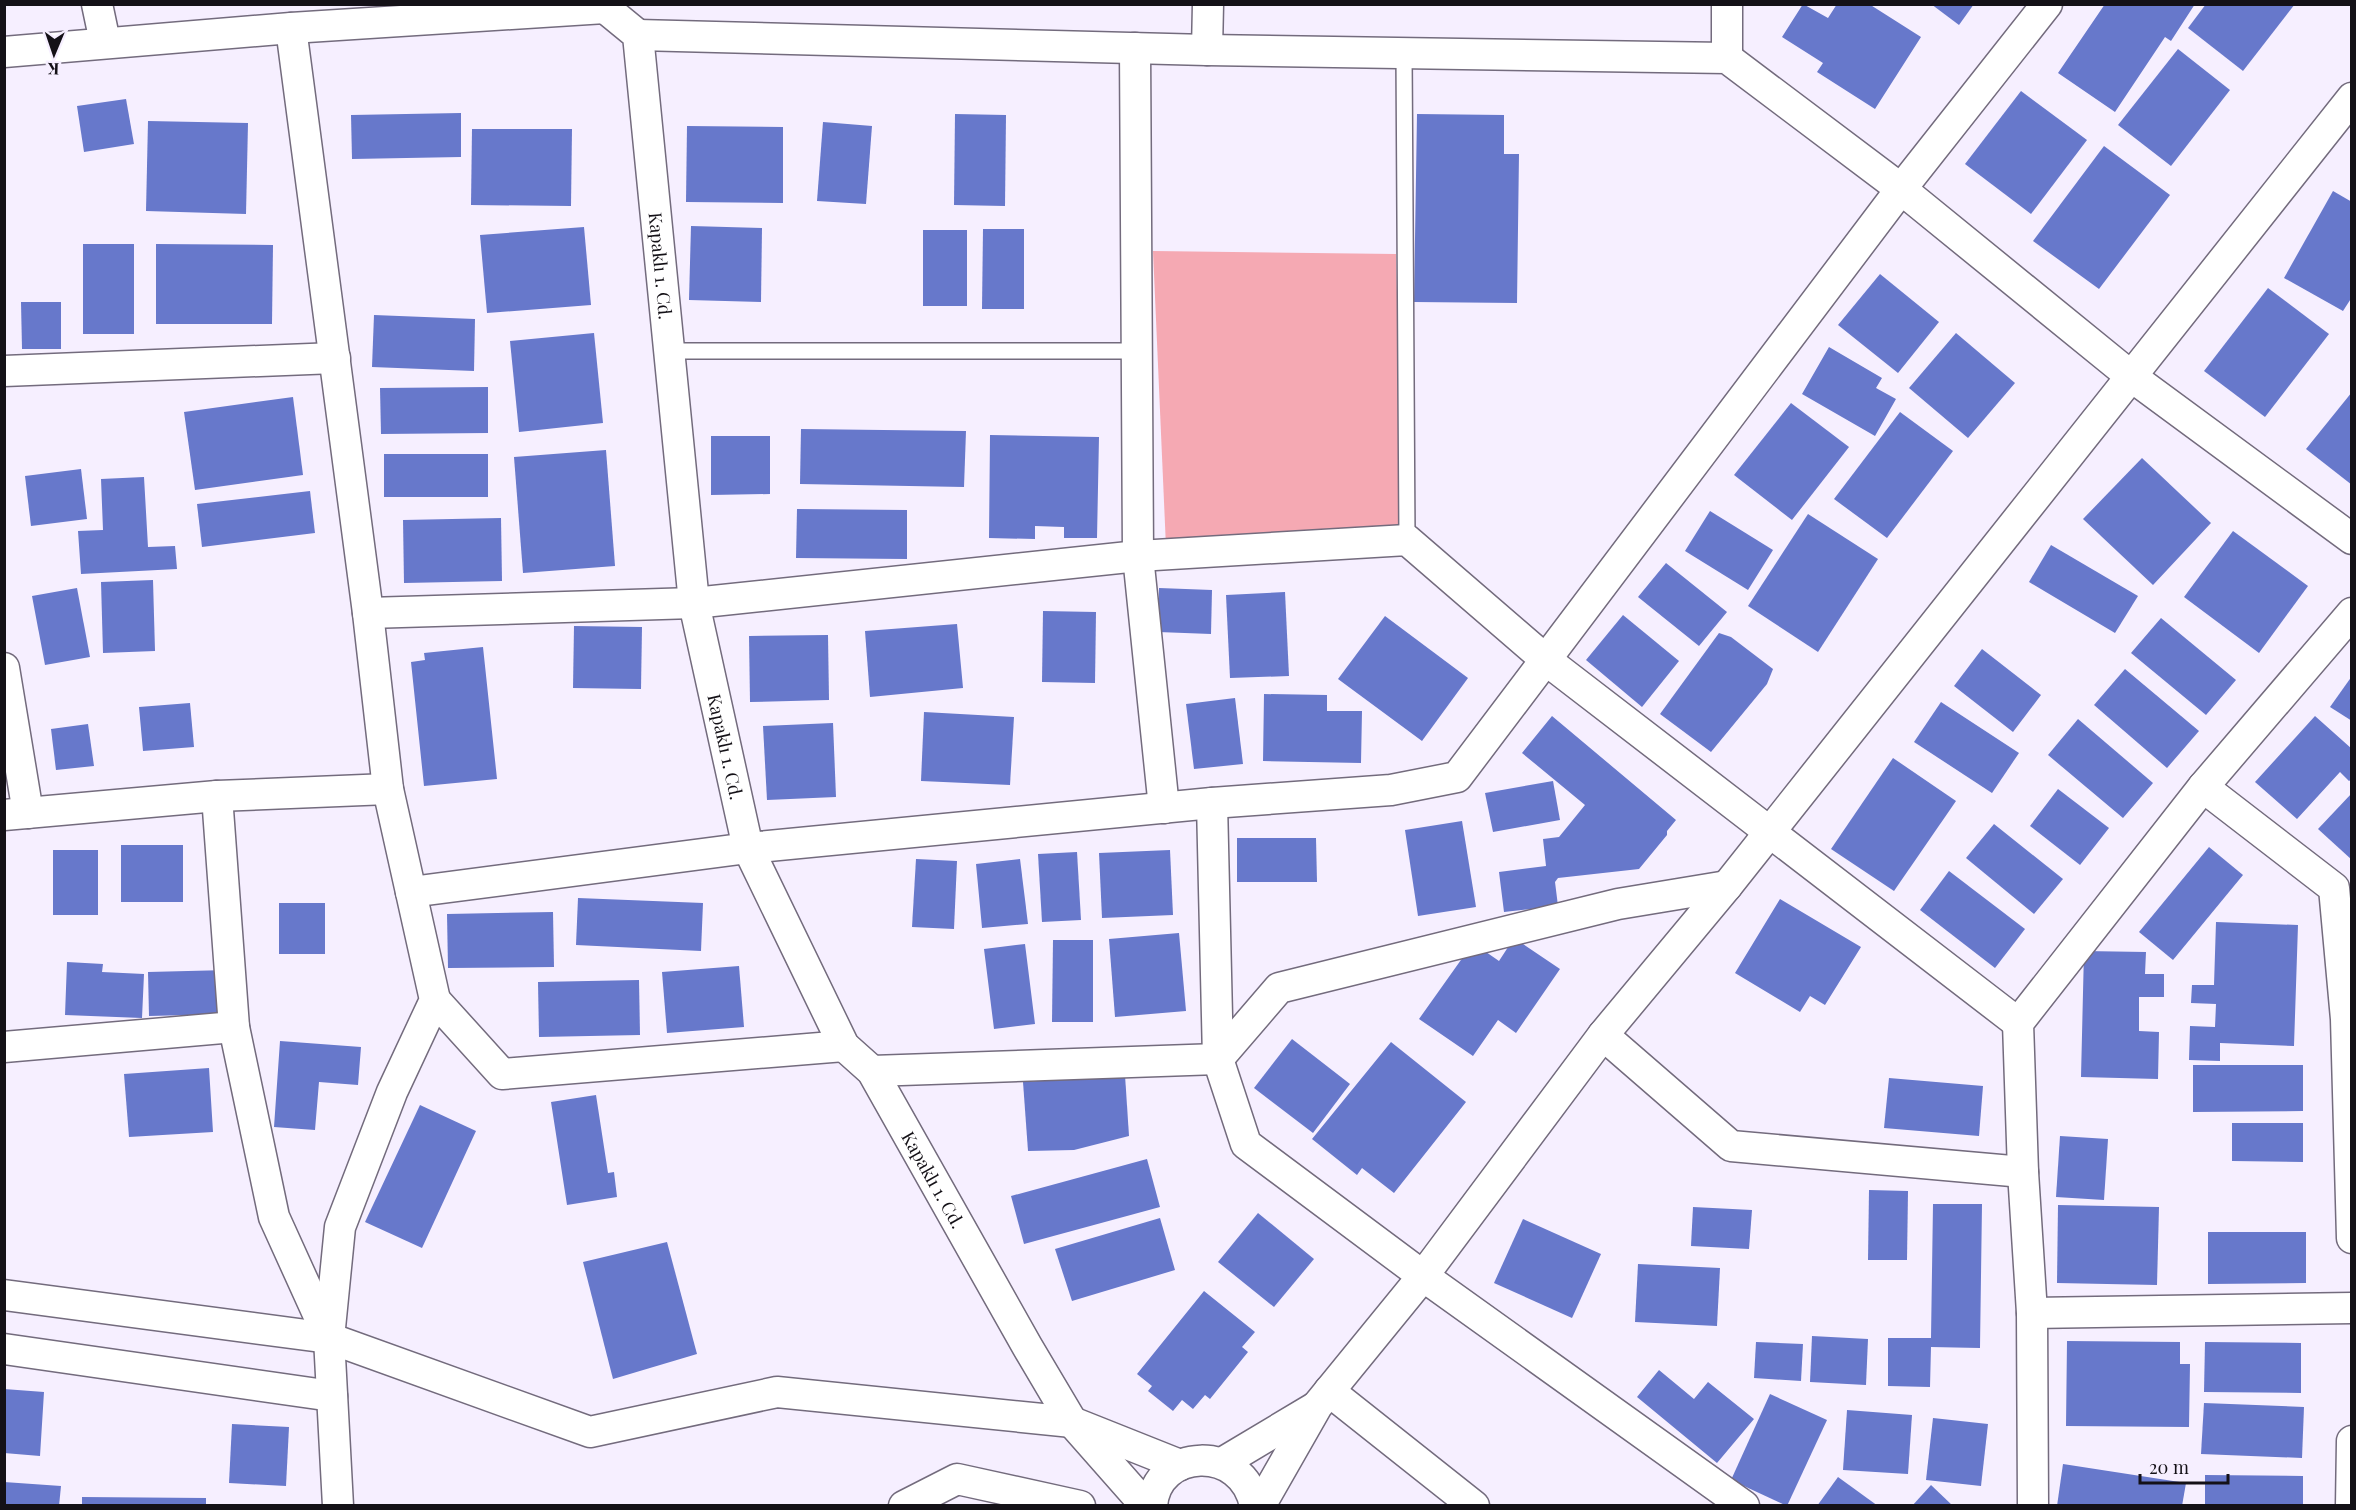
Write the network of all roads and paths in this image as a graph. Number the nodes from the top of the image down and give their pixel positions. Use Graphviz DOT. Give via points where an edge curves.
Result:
graph roads {
  1 [pos="97,4"];
  2 [pos="1208,4"];
  3 [pos="1727,4"];
  4 [pos="2047,4"];
  5 [pos="604,6"];
  6 [pos="291,28"];
  7 [pos="638,35"];
  8 [pos="105,42"];
  9 [pos="1135,48"];
  10 [pos="1207,50"];
  11 [pos="4,52"];
  12 [pos="1404,53"];
  13 [pos="1727,58"];
  14 [pos="2352,98"];
  15 [pos="1901,189"];
  16 [pos="670,351"];
  17 [pos="1137,351"];
  18 [pos="335,358"];
  19 [pos="4,371"];
  20 [pos="2132,377"];
  21 [pos="2352,539"];
  22 [pos="1407,540"];
  23 [pos="1138,556"];
  24 [pos="694,603"];
  25 [pos="368,613"];
  26 [pos="2352,613"];
  27 [pos="1546,660"];
  28 [pos="4,668"];
  29 [pos="2203,787"];
  30 [pos="388,789"];
  31 [pos="217,796"];
  32 [pos="1212,803"];
  33 [pos="1164,808"];
  34 [pos="16,814"];
  35 [pos="1769,832"];
  36 [pos="748,848"];
  37 [pos="1726,886"];
  38 [pos="411,892"];
  39 [pos="435,1000"];
  40 [pos="2018,1023"];
  41 [pos="234,1027"];
  42 [pos="1603,1035"];
  43 [pos="844,1046"];
  44 [pos="4,1047"];
  45 [pos="1218,1059"];
  46 [pos="872,1071"];
  47 [pos="2023,1173"];
  48 [pos="2352,1238"];
  49 [pos="1423,1276"];
  50 [pos="4,1295"];
  51 [pos="2352,1308"];
  52 [pos="2032,1312"];
  53 [pos="329,1338"];
  54 [pos="4,1349"];
  55 [pos="332,1396"];
  56 [pos="1323,1398"];
  57 [pos="1072,1422"];
  58 [pos="2352,1441"];
  59 [pos="1222,1463"];
  60 [pos="1180,1465"];
  61 [pos="338,1506"];
  62 [pos="904,1506"];
  63 [pos="1080,1506"];
  64 [pos="1146,1506"];
  65 [pos="1152,1506"];
  66 [pos="1255,1506"];
  67 [pos="1260,1506"];
  68 [pos="1474,1506"];
  69 [pos="1744,1506"];
  70 [pos="2033,1506"];
  71 [pos="2351,1506"];
  1 -- 8 [label="street"];
  2 -- 10 [label="street"];
  3 -- 13 [label="street"];
  4 -- 15 [label="street"];
  5 -- 6 [label="street"];
  5 -- 7 [label="street"];
  6 -- 8 [label="street"];
  6 -- 18 [label="street"];
  7 -- 9 [label="street"];
  7 -- 16 [label="street, Kapaklı 1. Cd."];
  8 -- 11 [label="street"];
  9 -- 10 [label="street"];
  9 -- 17 [label="street"];
  10 -- 12 [label="street"];
  12 -- 13 [label="street"];
  12 -- 22 [label="lane"];
  13 -- 15 [label="street"];
  14 -- 20 [label="street"];
  15 -- 20 [label="street"];
  15 -- 27 [label="street"];
  16 -- 17 [label="lane"];
  16 -- 24 [label="street, Kapaklı 1. Cd."];
  17 -- 23 [label="street"];
  18 -- 19 [label="street"];
  18 -- 25 [label="street"];
  20 -- 21 [label="street"];
  20 -- 35 [label="street"];
  22 -- 23 [label="street"];
  22 -- 27 [label="street"];
  23 -- 24 [label="street"];
  23 -- 33 [label="street"];
  24 -- 25 [label="street"];
  24 -- 36 [label="street, Kapaklı 1. Cd."];
  25 -- 30 [label="street"];
  26 -- 29 [label="street"];
  27 -- 32 [label="street" via="1456,777 1391,790"];
  27 -- 35 [label="street"];
  28 -- 34 [label="street"];
  29 -- 40 [label="street"];
  29 -- 48 [label="street" via="2334,888 2346,1019"];
  30 -- 31 [label="street"];
  30 -- 38 [label="street"];
  31 -- 34 [label="street"];
  31 -- 41 [label="street"];
  32 -- 33 [label="street"];
  32 -- 45 [label="street"];
  33 -- 36 [label="street"];
  35 -- 37 [label="street"];
  35 -- 40 [label="street"];
  36 -- 38 [label="street"];
  36 -- 43 [label="street, Kapaklı 1. Cd."];
  37 -- 42 [label="street"];
  37 -- 45 [label="street" via="1618,904 1279,988"];
  38 -- 39 [label="street"];
  39 -- 43 [label="street" via="501,1074"];
  39 -- 53 [label="street" via="392,1092 340,1227"];
  40 -- 47 [label="street"];
  41 -- 44 [label="street"];
  41 -- 53 [label="street" via="274,1217"];
  42 -- 47 [label="street" via="1731,1146"];
  42 -- 49 [label="street"];
  43 -- 46 [label="street, Kapaklı 1. Cd."];
  45 -- 46 [label="street"];
  45 -- 49 [label="street" via="1246,1144"];
  46 -- 57 [label="street, Kapaklı 1. Cd."];
  47 -- 52 [label="street"];
  49 -- 56 [label="street"];
  49 -- 69 [label="street"];
  50 -- 53 [label="street"];
  51 -- 52 [label="street"];
  52 -- 70 [label="street"];
  53 -- 55 [label="street"];
  53 -- 57 [label="street" via="590,1432 777,1392"];
  54 -- 55 [label="street"];
  55 -- 61 [label="street"];
  56 -- 59 [label="street"];
  56 -- 67 [label="street"];
  56 -- 68 [label="street"];
  57 -- 60 [label="street"];
  57 -- 64 [label="street, Kapaklı 1. Cd."];
  58 -- 71 [label="street"];
  59 -- 60 [label="street" via="1200,1460"];
  59 -- 66 [label="street" via="1240,1474 1252,1492"];
  60 -- 65 [label="street" via="1163,1479"];
  62 -- 63 [label="street" via="957,1479"];
}
